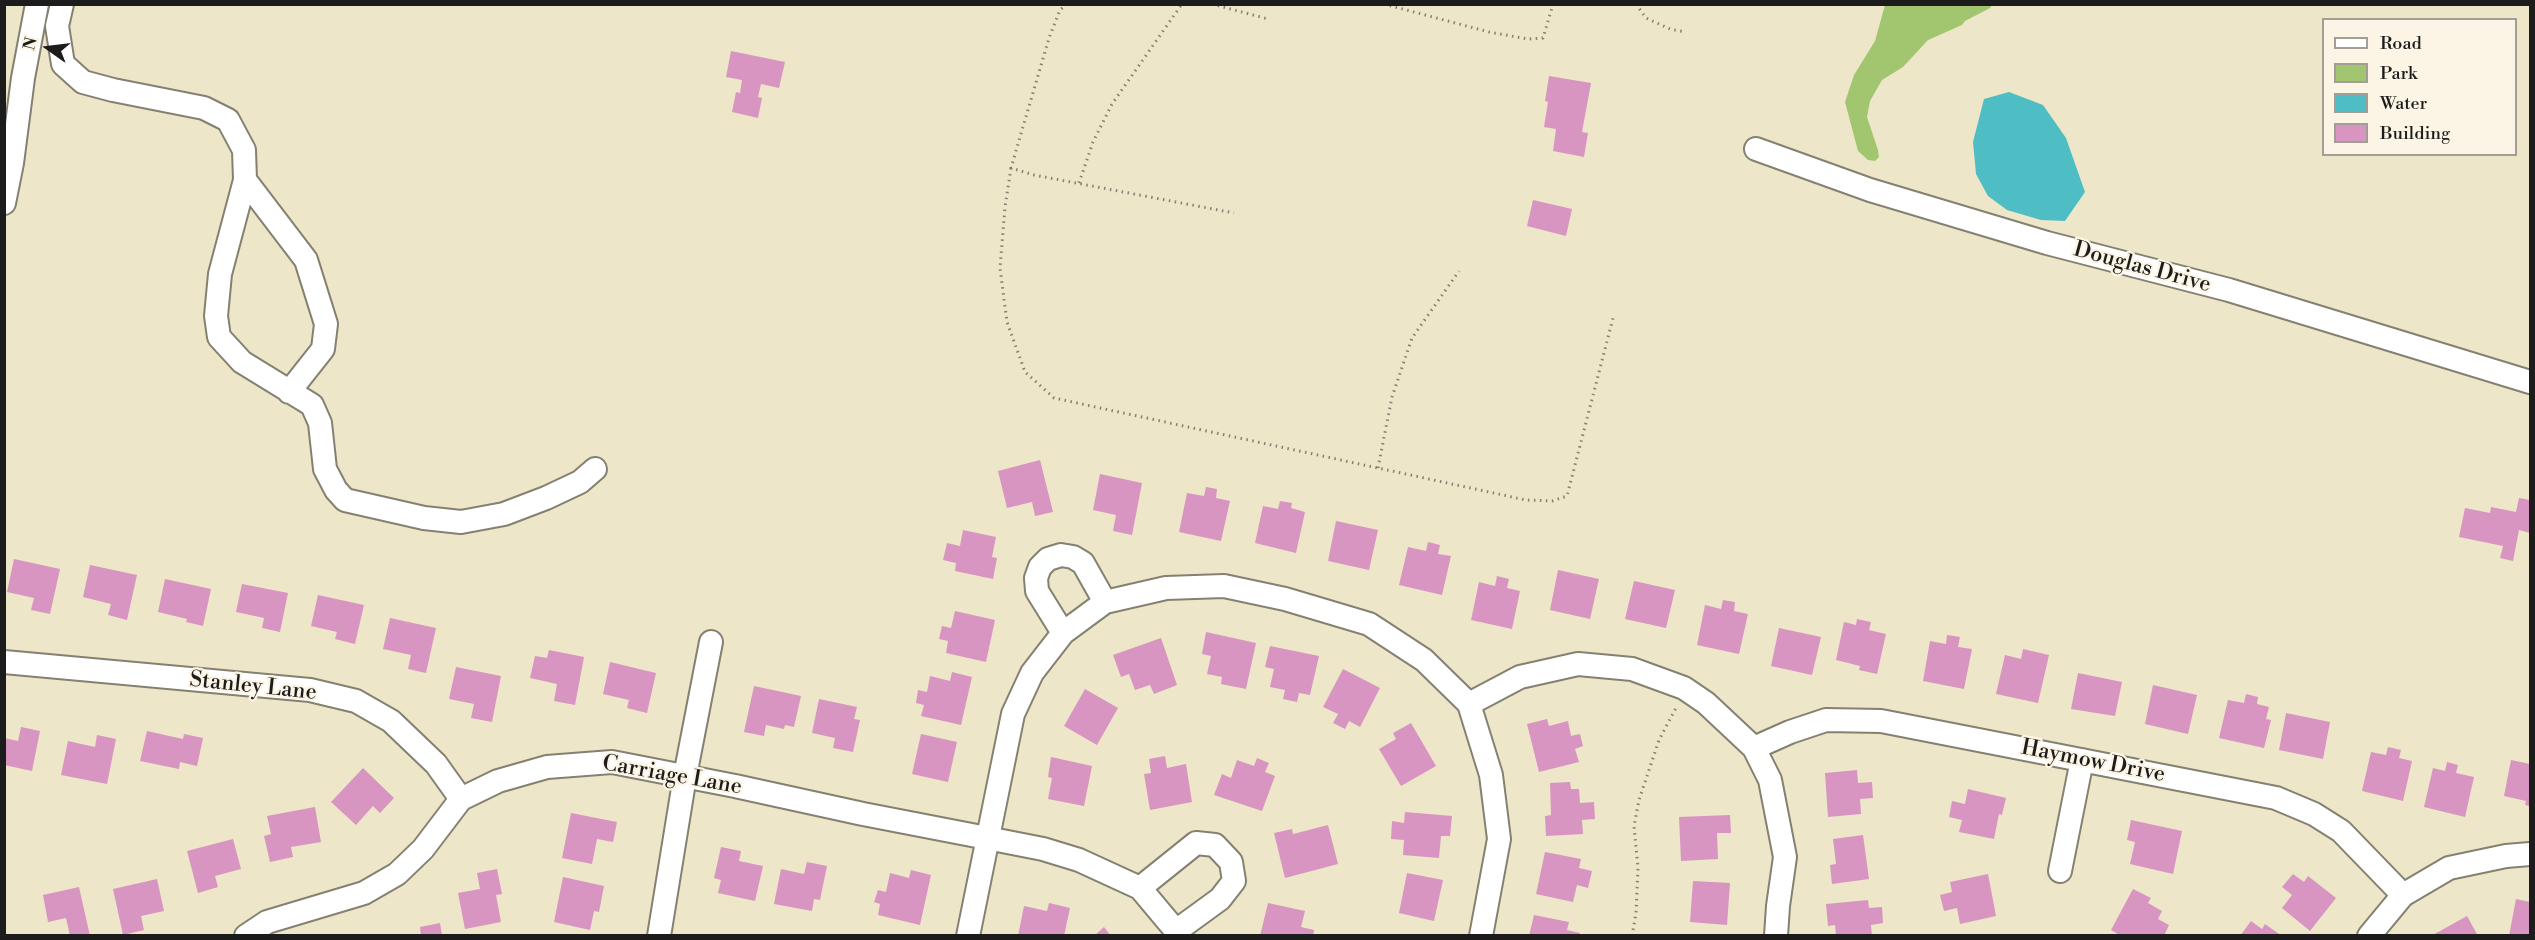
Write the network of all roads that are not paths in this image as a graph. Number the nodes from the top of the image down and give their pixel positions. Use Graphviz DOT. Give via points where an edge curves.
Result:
graph roads {
  1 [pos="37,4"];
  2 [pos="62,4"];
  3 [pos="1756,149"];
  4 [pos="245,180"];
  5 [pos="4,203"];
  6 [pos="2530,382"];
  7 [pos="289,392"];
  8 [pos="595,469"];
  9 [pos="1105,602"];
  10 [pos="1063,633"];
  11 [pos="711,642"];
  12 [pos="4,662"];
  13 [pos="1469,704"];
  14 [pos="1754,748"];
  15 [pos="2082,760"];
  16 [pos="685,776"];
  17 [pos="461,799"];
  18 [pos="987,837"];
  19 [pos="2530,854"];
  20 [pos="2060,871"];
  21 [pos="1140,888"];
  22 [pos="2403,895"];
  23 [pos="1177,933"];
  24 [pos="246,936"];
  25 [pos="659,936"];
  26 [pos="968,936"];
  27 [pos="1481,936"];
  28 [pos="1776,936"];
  29 [pos="2369,936"];
  1 -- 5 [label="street"];
  2 -- 4 [label="street" via="57,26 63,64 83,82 204,108 228,120 244,150"];
  3 -- 6 [label="street, Douglas Drive" via="1870,190 2047,243 2229,290"];
  4 -- 7 [label="street" via="306,260 326,324 323,349"];
  4 -- 7 [label="street" via="220,274 216,316 219,337 242,362"];
  7 -- 8 [label="street" via="312,405 320,423 325,469 345,501 461,522 504,514 546,498 580,482"];
  9 -- 10 [label="street"];
  9 -- 10 [label="street" via="1083,563 1062,555 1048,559 1036,578 1037,591"];
  9 -- 13 [label="street" via="1166,588 1224,586 1285,599 1369,624 1424,660"];
  10 -- 18 [label="street" via="1032,673 1013,714"];
  11 -- 16 [label="street"];
  12 -- 17 [label="street, Stanley Lane" via="309,690 356,701 391,721 436,764"];
  13 -- 14 [label="street" via="1520,677 1578,663 1632,669 1684,688"];
  13 -- 27 [label="street" via="1491,775 1499,839"];
  14 -- 15 [label="street, Haymow Drive" via="1826,720 1881,721"];
  14 -- 28 [label="street" via="1770,780 1785,857"];
  15 -- 20 [label="street"];
  15 -- 22 [label="street, Haymow Drive" via="2276,798 2341,831"];
  16 -- 17 [label="street, Carriage Lane" via="612,762 584,763 547,767 498,781"];
  16 -- 18 [label="street, Carriage Lane"];
  16 -- 25 [label="street"];
  17 -- 24 [label="street, Carriage Lane" via="423,849 397,874 364,893 267,922"];
  18 -- 21 [label="street, Carriage Lane" via="1079,860"];
  18 -- 26 [label="street"];
  19 -- 22 [label="street" via="2449,868"];
  21 -- 23 [label="street, Carriage Lane"];
  21 -- 23 [label="street, Carriage Lane" via="1196,843 1215,845 1231,862 1233,881 1220,899"];
  22 -- 29 [label="street"];
}
